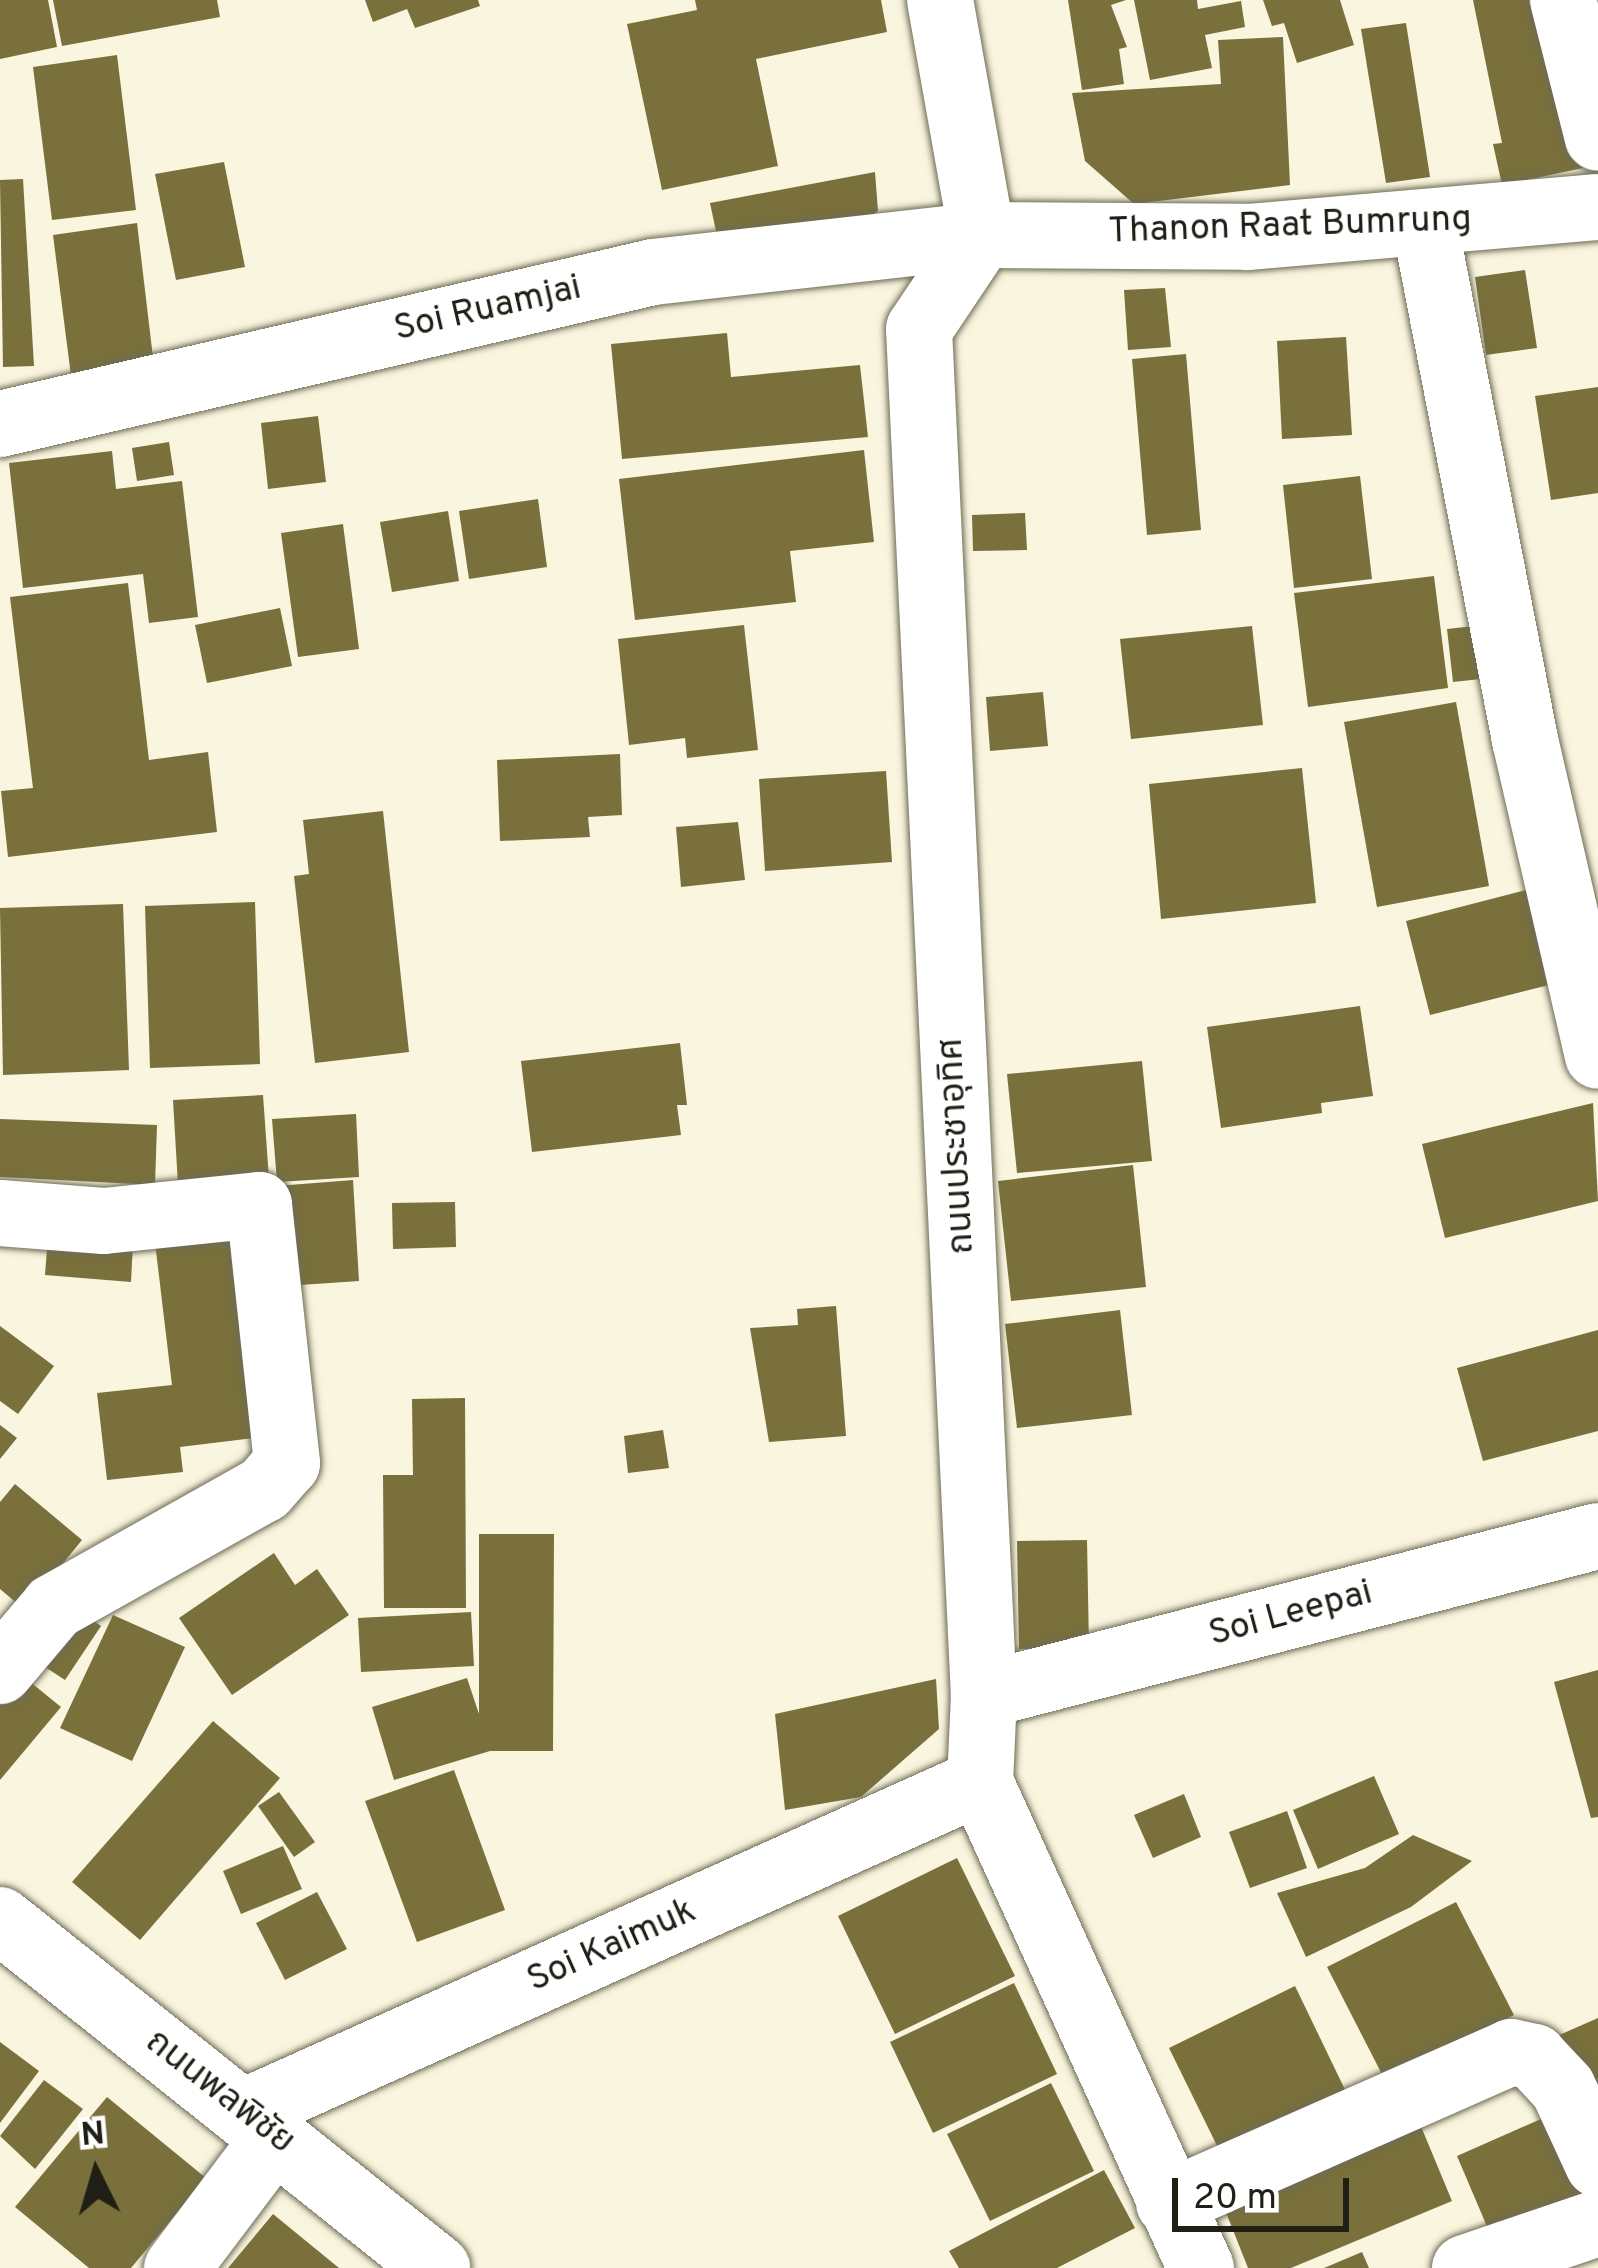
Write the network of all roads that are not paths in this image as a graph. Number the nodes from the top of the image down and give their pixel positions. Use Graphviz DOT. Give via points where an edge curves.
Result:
graph roads {
  1 [pos="940,0"];
  2 [pos="1563,0"];
  3 [pos="1598,138"];
  4 [pos="1598,208"];
  5 [pos="1425,225"];
  6 [pos="982,236"];
  7 [pos="0,424"];
  8 [pos="1598,1056"];
  9 [pos="0,1214"];
  10 [pos="1598,1536"];
  11 [pos="0,1671"];
  12 [pos="984,1695"];
  13 [pos="980,1782"];
  14 [pos="7,1940"];
  15 [pos="260,2125"];
  16 [pos="1598,2164"];
  17 [pos="1169,2203"];
  18 [pos="1598,2224"];
  19 [pos="177,2268"];
  20 [pos="436,2268"];
  21 [pos="1201,2268"];
  22 [pos="1465,2268"];
  1 -- 6 [label="street"];
  2 -- 3 [label="street"];
  4 -- 5 [label="street, Thanon Raat Bumrung"];
  5 -- 6 [label="street, Thanon Raat Bumrung" via="1248,237"];
  5 -- 8 [label="street" via="1525,740"];
  6 -- 7 [label="street, Soi Ruamjai" via="653,272"];
  6 -- 12 [label="street, ถนนประชาอุทิศ" via="919,329"];
  9 -- 11 [label="street" via="104,1221 259,1205 286,1463 264,1489 54,1607"];
  10 -- 12 [label="street, Soi Leepai"];
  12 -- 13 [label="street, ถนนประชาอุทิศ"];
  13 -- 15 [label="street, Soi Kaimuk"];
  13 -- 17 [label="street, ถนนประชาอุทิศ"];
  14 -- 15 [label="street, ถนนพลพิชัย"];
  15 -- 19 [label="street"];
  15 -- 20 [label="street, ถนนพลพิชัย"];
  16 -- 17 [label="street" via="1563,2088 1534,2057 1511,2053"];
  17 -- 21 [label="street, ถนนประชาอุทิศ"];
  18 -- 22 [label="street"];
}
